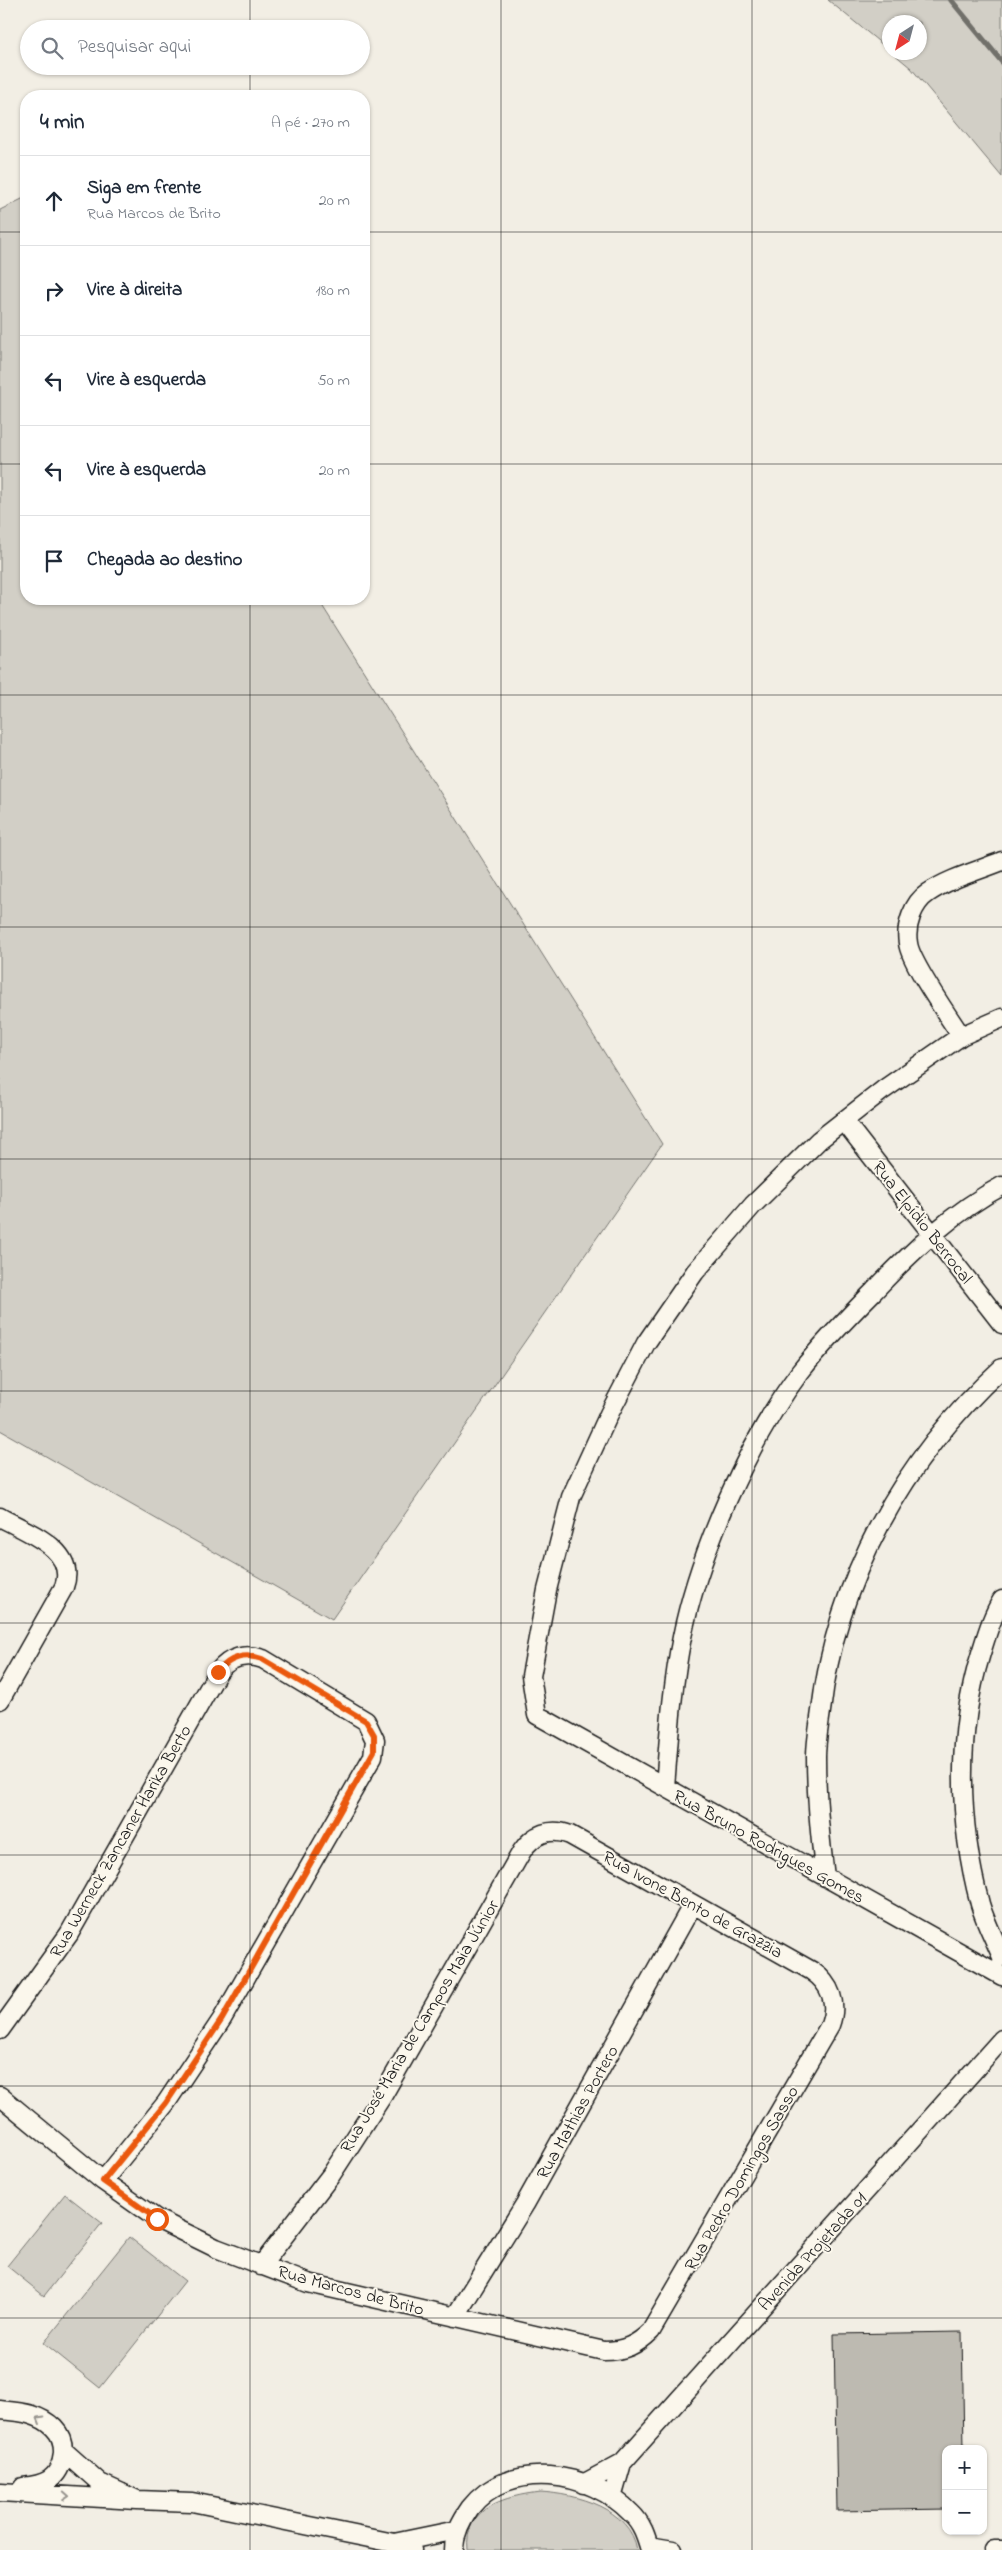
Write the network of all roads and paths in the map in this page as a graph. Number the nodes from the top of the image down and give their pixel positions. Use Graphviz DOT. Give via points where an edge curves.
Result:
graph roads {
  1 [pos="1002,862"];
  2 [pos="1002,1018"];
  3 [pos="961,1036"];
  4 [pos="844,1121"];
  5 [pos="1002,1186"];
  6 [pos="934,1236"];
  7 [pos="1002,1324"];
  8 [pos="1002,1368"];
  9 [pos="0,1517"];
  10 [pos="1002,1600"];
  11 [pos="0,1700"];
  12 [pos="665,1787"];
  13 [pos="540,1834"];
  14 [pos="825,1877"];
  15 [pos="693,1904"];
  16 [pos="1002,1957"];
  17 [pos="1002,1976"];
  18 [pos="832,1998"];
  19 [pos="0,2030"];
  20 [pos="1002,2039"];
  21 [pos="0,2096"];
  22 [pos="103,2181"];
  23 [pos="262,2266"];
  24 [pos="455,2317"];
  25 [pos="630,2347"];
  26 [pos="0,2410"];
  27 [pos="64,2451"];
  28 [pos="622,2463"];
  29 [pos="583,2484"];
  30 [pos="0,2490"];
  31 [pos="612,2498"];
  32 [pos="137,2500"];
  33 [pos="457,2530"];
  34 [pos="394,2543"];
  35 [pos="650,2548"];
  36 [pos="412,2550"];
  37 [pos="454,2550"];
  38 [pos="673,2550"];
  39 [pos="994,2550"];
  40 [pos="1002,2550"];
  1 -- 3 [label="street" via="948,882 927,894 914,909 909,926 908,944 914,960"];
  2 -- 3 [label="street"];
  3 -- 4 [label="street"];
  4 -- 6 [label="street, Rua Elpídio Berrocal"];
  4 -- 12 [label="street, Rua Bruno Rodrigues Gomes" via="819,1140 752,1205 695,1272 646,1343 571,1497 547,1590 531,1676 537,1715"];
  5 -- 6 [label="street" via="982,1197"];
  6 -- 7 [label="street, Rua Elpídio Berrocal"];
  6 -- 12 [label="street" via="890,1274 800,1373 760,1435 730,1493 702,1564 682,1637"];
  8 -- 14 [label="street" via="931,1443 893,1500 861,1559 839,1621 824,1688 816,1755 818,1821"];
  9 -- 11 [label="street" via="56,1550 66,1567 64,1587"];
  10 -- 16 [label="street" via="994,1614 972,1682 962,1755 966,1842 980,1906"];
  12 -- 14 [label="street, Rua Bruno Rodrigues Gomes"];
  13 -- 15 [label="street, Rua Ivone Bento de Grazzia" via="558,1831 570,1835"];
  13 -- 23 [label="street, Rua José Maria de Campos Maia Júnior" via="522,1851 383,2095 331,2175"];
  14 -- 17 [label="street, Rua Bruno Rodrigues Gomes"];
  15 -- 18 [label="street, Rua Ivone Bento de Grazzia" via="818,1975"];
  15 -- 24 [label="street, Rua Mathias Portero" via="525,2204"];
  18 -- 25 [label="street, Rua Pedro Domingos Sasso" via="833,2012 826,2031 651,2331"];
  19 -- 22 [label="street, Rua Werneck Zancaner Harika Berto" via="69,1934 225,1664 241,1656 262,1659 361,1718 374,1735 373,1756 222,2019 166,2103"];
  20 -- 28 [label="street, Avenida Projetada 01"];
  21 -- 22 [label="street, Rua Marcos de Brito"];
  22 -- 23 [label="street, Rua Marcos de Brito" via="157,2219"];
  23 -- 24 [label="street, Rua Marcos de Brito" via="308,2283"];
  24 -- 25 [label="street, Rua Marcos de Brito" via="604,2351"];
  27 -- 26 [label="street, one-way" via="56,2429 44,2421 28,2412"];
  27 -- 30 [label="street" via="58,2470 50,2480"];
  27 -- 32 [label="street" via="100,2483"];
  28 -- 29 [label="street, Avenida Projetada 01"];
  28 -- 31 [label="street, Avenida Projetada 01"];
  29 -- 31 [label="street"];
  29 -- 33 [label="street" via="546,2475 509,2480 478,2500"];
  30 -- 32 [label="street, one-way"];
  31 -- 35 [label="street" via="640,2523"];
  32 -- 34 [label="street" via="192,2502"];
  33 -- 34 [label="street"];
  33 -- 37 [label="street"];
  34 -- 36 [label="street"];
  35 -- 38 [label="street"];
  39 -- 40 [label="street"];
}
